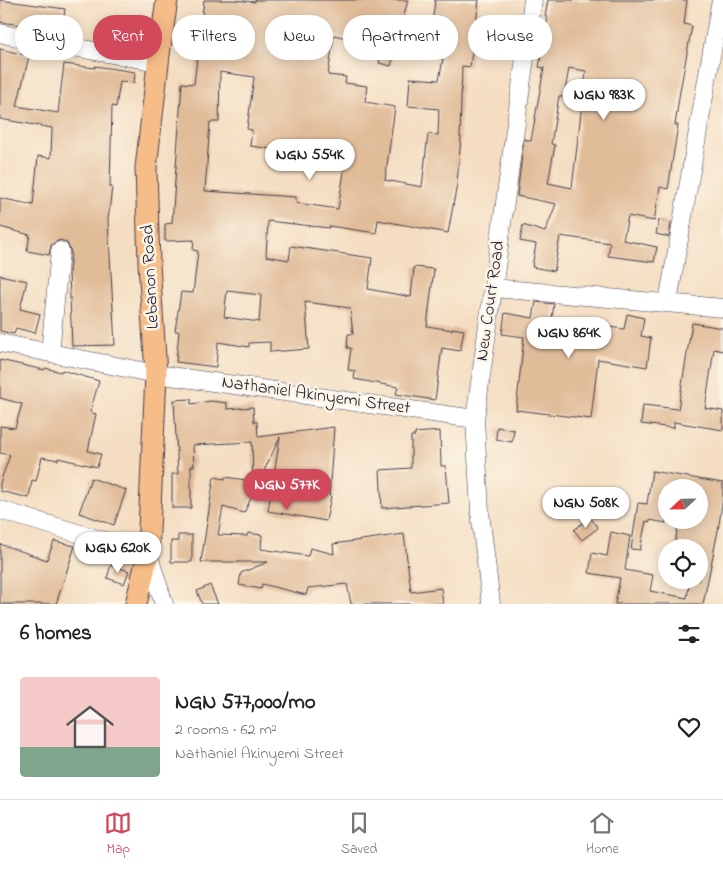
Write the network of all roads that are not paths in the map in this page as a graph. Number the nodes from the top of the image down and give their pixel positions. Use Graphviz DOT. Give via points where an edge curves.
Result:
graph roads {
  1 [pos="167,0"];
  2 [pos="533,0"];
  3 [pos="721,0"];
  4 [pos="0,33"];
  5 [pos="158,62"];
  6 [pos="60,250"];
  7 [pos="493,288"];
  8 [pos="668,302"];
  9 [pos="723,308"];
  10 [pos="0,343"];
  11 [pos="50,353"];
  12 [pos="156,374"];
  13 [pos="475,419"];
  14 [pos="1,513"];
  15 [pos="148,554"];
  16 [pos="136,604"];
  17 [pos="164,604"];
  18 [pos="491,604"];
  1 -- 5 [label="main road, Lebanon Road"];
  2 -- 7 [label="street, New Court Road"];
  3 -- 8 [label="street"];
  4 -- 5 [label="street"];
  5 -- 12 [label="main road, Lebanon Road" via="146,168"];
  6 -- 11 [label="street"];
  7 -- 8 [label="street"];
  7 -- 13 [label="street, New Court Road"];
  8 -- 9 [label="street"];
  10 -- 11 [label="street, Nathaniel Akinyemi Street"];
  11 -- 12 [label="street, Nathaniel Akinyemi Street"];
  12 -- 13 [label="street, Nathaniel Akinyemi Street"];
  12 -- 15 [label="main road, Lebanon Road"];
  13 -- 18 [label="street, New Court Road" via="480,512"];
  14 -- 15 [label="street"];
  15 -- 16 [label="main road, Lebanon Road"];
  15 -- 17 [label="street"];
}
